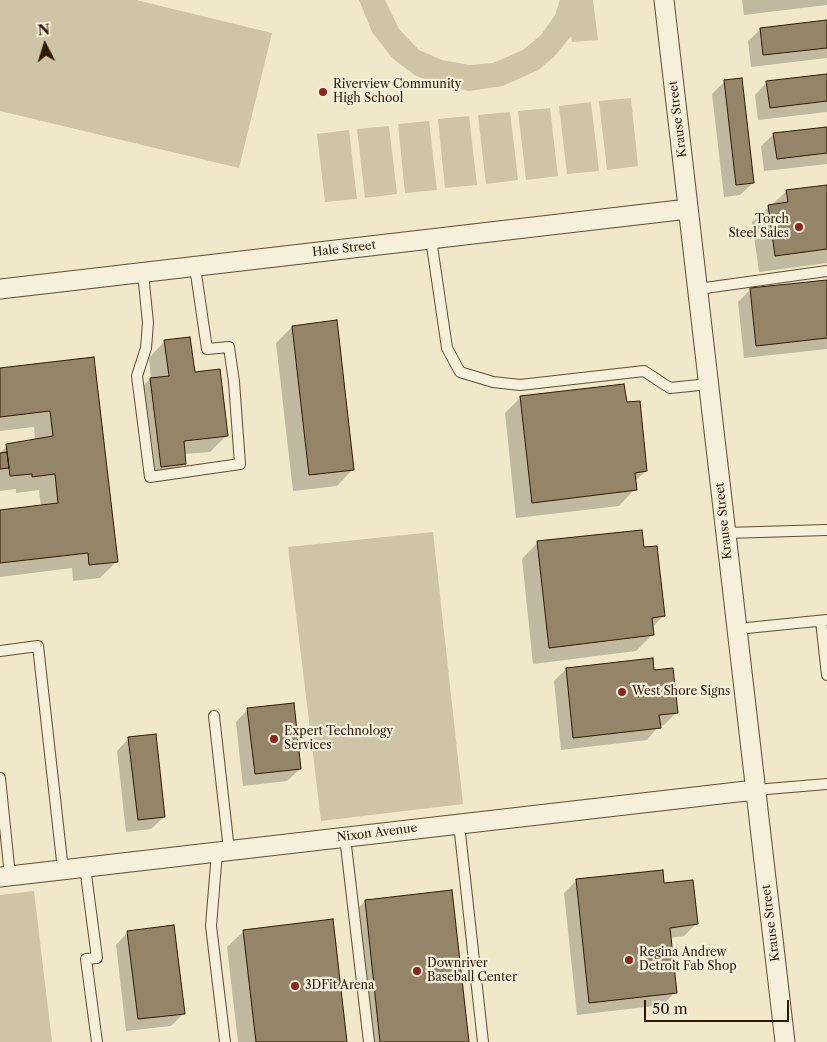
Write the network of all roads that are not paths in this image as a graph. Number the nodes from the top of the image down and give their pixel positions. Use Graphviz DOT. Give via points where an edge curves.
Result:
graph roads {
  1 [pos="664,0"];
  2 [pos="688,209"];
  3 [pos="431,239"];
  4 [pos="195,266"];
  5 [pos="827,271"];
  6 [pos="143,273"];
  7 [pos="0,289"];
  8 [pos="698,289"];
  9 [pos="709,384"];
  10 [pos="827,530"];
  11 [pos="726,533"];
  12 [pos="824,620"];
  13 [pos="737,629"];
  14 [pos="0,651"];
  15 [pos="827,675"];
  16 [pos="214,716"];
  17 [pos="0,778"];
  18 [pos="827,784"];
  19 [pos="755,790"];
  20 [pos="459,824"];
  21 [pos="345,837"];
  22 [pos="223,851"];
  23 [pos="85,867"];
  24 [pos="63,870"];
  25 [pos="5,876"];
  26 [pos="96,1042"];
  27 [pos="225,1042"];
  28 [pos="368,1042"];
  29 [pos="483,1042"];
  30 [pos="785,1042"];
  1 -- 2 [label="street, Krause Street"];
  2 -- 3 [label="street, Hale Street"];
  2 -- 8 [label="street, Krause Street"];
  3 -- 4 [label="street, Hale Street"];
  3 -- 9 [label="lane" via="447,348 460,372 493,382 520,385 644,371 670,388"];
  4 -- 6 [label="street, Hale Street"];
  4 -- 6 [label="lane" via="207,349 229,347 240,464 150,476 136,376 146,348 148,323"];
  5 -- 8 [label="lane"];
  6 -- 7 [label="street, Hale Street"];
  8 -- 9 [label="street, Krause Street"];
  9 -- 11 [label="street, Krause Street"];
  10 -- 11 [label="lane"];
  11 -- 13 [label="street, Krause Street"];
  12 -- 13 [label="lane"];
  12 -- 15 [label="lane"];
  13 -- 19 [label="street, Krause Street"];
  14 -- 24 [label="lane" via="38,646"];
  16 -- 22 [label="lane"];
  17 -- 25 [label="lane"];
  18 -- 19 [label="lane"];
  19 -- 20 [label="street, Nixon Avenue"];
  19 -- 30 [label="street, Krause Street"];
  20 -- 21 [label="street, Nixon Avenue"];
  20 -- 29 [label="lane"];
  21 -- 22 [label="street, Nixon Avenue"];
  21 -- 28 [label="lane"];
  22 -- 23 [label="street, Nixon Avenue"];
  22 -- 27 [label="lane" via="211,926"];
  23 -- 24 [label="street, Nixon Avenue"];
  23 -- 26 [label="lane" via="97,958 86,960"];
  24 -- 25 [label="street, Nixon Avenue"];
}
